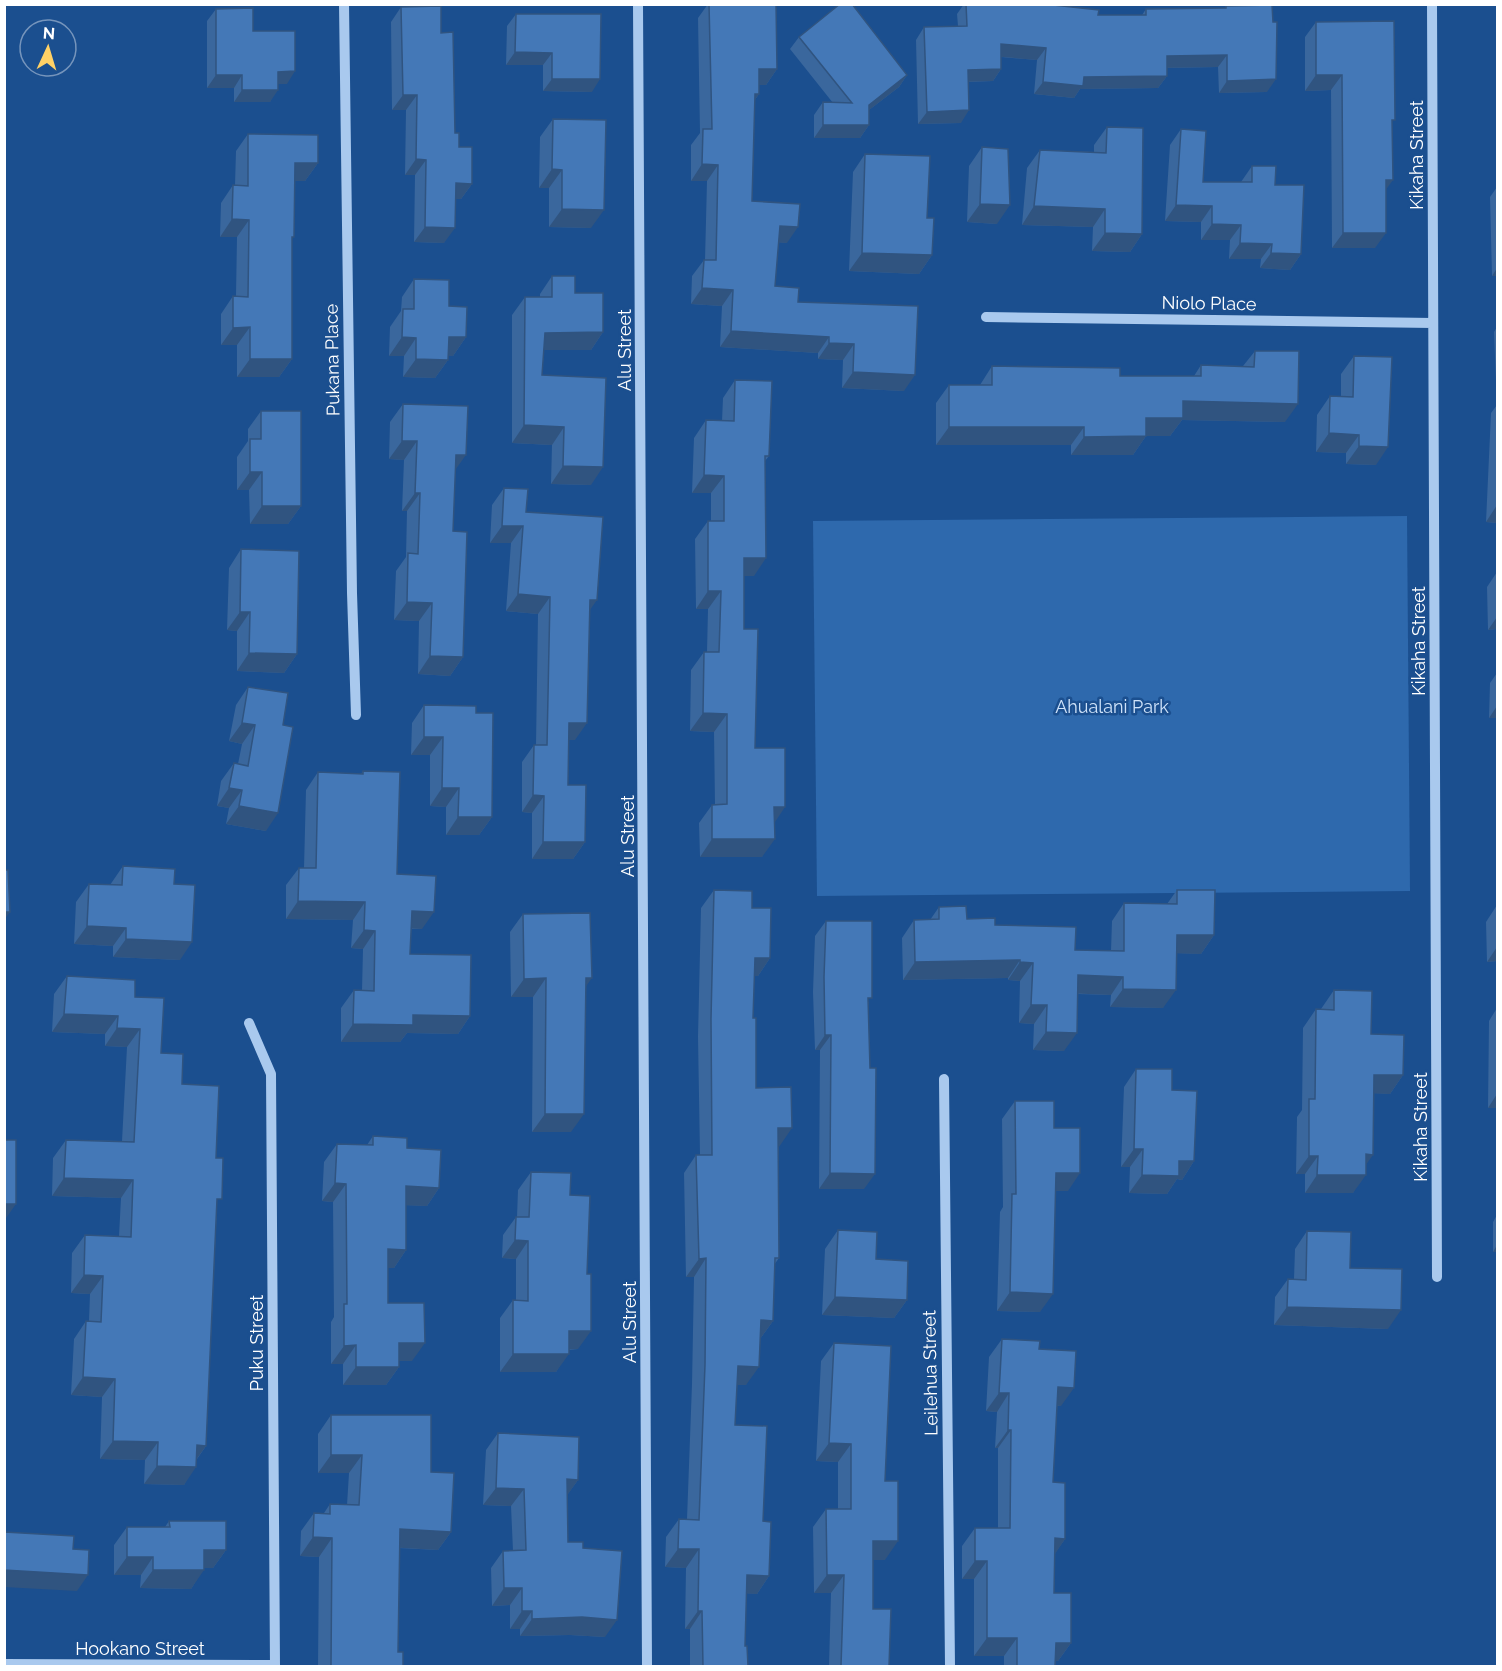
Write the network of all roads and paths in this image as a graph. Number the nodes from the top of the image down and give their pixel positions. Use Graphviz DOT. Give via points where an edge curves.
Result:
graph roads {
  1 [pos="344,4"];
  2 [pos="638,4"];
  3 [pos="1432,4"];
  4 [pos="986,317"];
  5 [pos="1433,323"];
  6 [pos="356,715"];
  7 [pos="249,1023"];
  8 [pos="944,1079"];
  9 [pos="1437,1277"];
  10 [pos="4,1664"];
  11 [pos="275,1666"];
  12 [pos="647,1666"];
  13 [pos="950,1666"];
  1 -- 6 [label="street, Pukana Place"];
  2 -- 12 [label="street, Alu Street"];
  3 -- 5 [label="street, Kikaha Street"];
  4 -- 5 [label="street, Niolo Place"];
  5 -- 9 [label="street, Kikaha Street"];
  7 -- 11 [label="street, Puku Street" via="271,1074"];
  8 -- 13 [label="street, Leilehua Street"];
  10 -- 11 [label="street, Hookano Street"];
}
